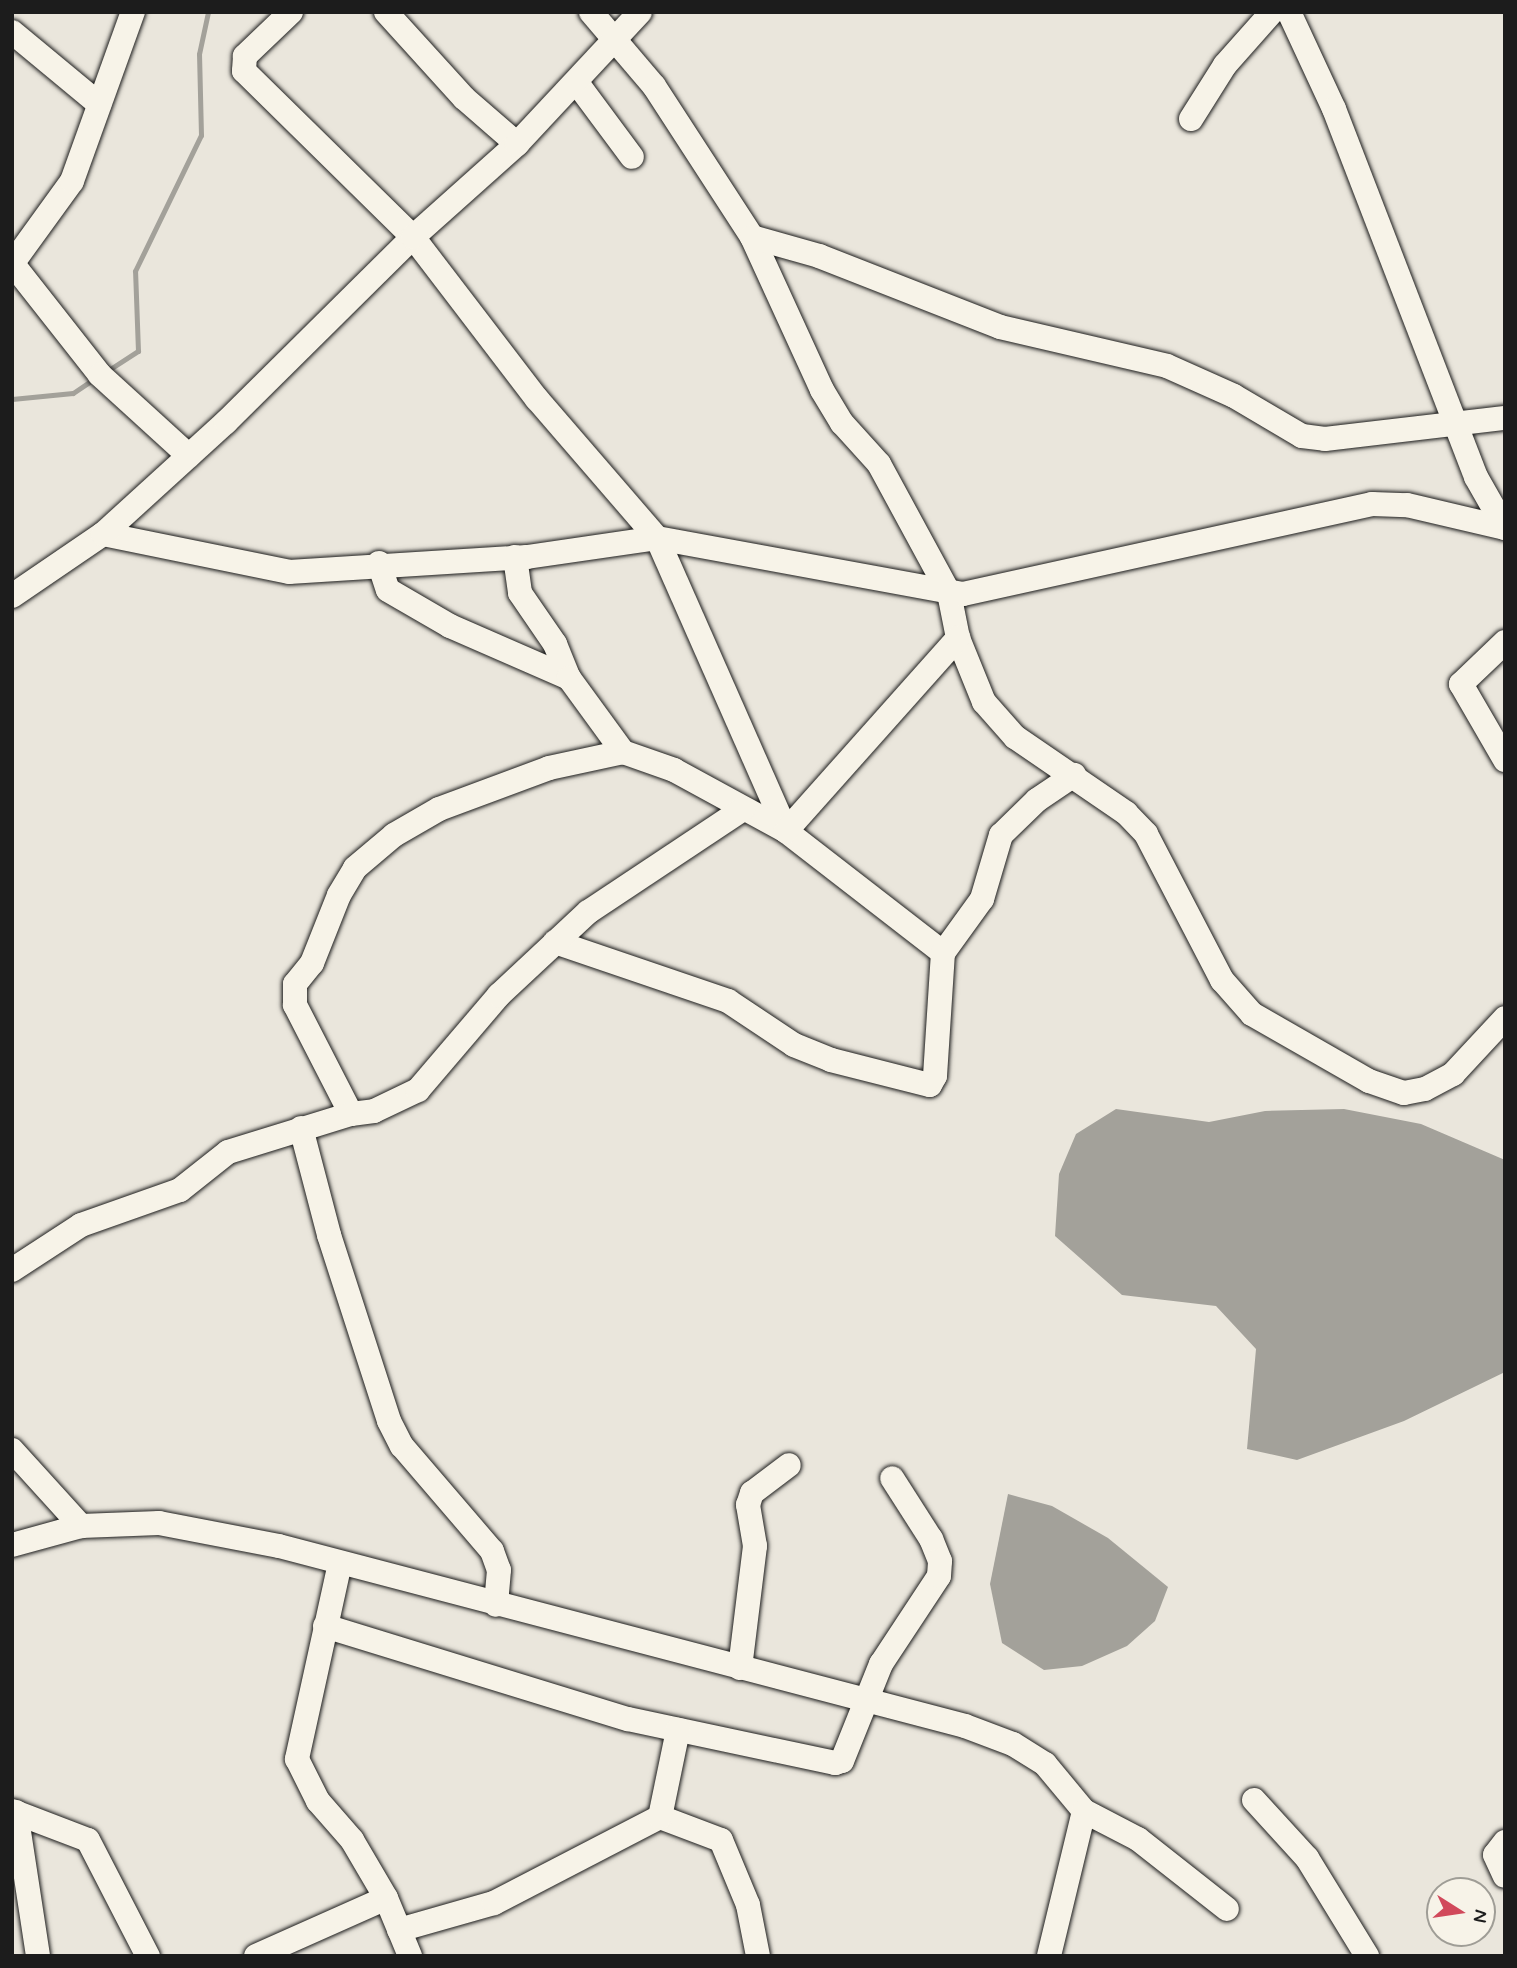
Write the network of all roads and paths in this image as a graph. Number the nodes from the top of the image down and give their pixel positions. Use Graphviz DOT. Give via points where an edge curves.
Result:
graph roads {
  1 [pos="133,12"];
  2 [pos="290,12"];
  3 [pos="386,12"];
  4 [pos="591,12"];
  5 [pos="640,12"];
  6 [pos="1272,12"];
  7 [pos="1289,12"];
  8 [pos="12,32"];
  9 [pos="618,41"];
  10 [pos="577,83"];
  11 [pos="99,104"];
  12 [pos="1192,119"];
  13 [pos="517,144"];
  14 [pos="632,157"];
  15 [pos="413,237"];
  16 [pos="752,237"];
  17 [pos="12,264"];
  18 [pos="1505,418"];
  19 [pos="1454,424"];
  20 [pos="189,456"];
  21 [pos="1505,528"];
  22 [pos="103,534"];
  23 [pos="657,538"];
  24 [pos="515,557"];
  25 [pos="379,564"];
  26 [pos="949,593"];
  27 [pos="12,596"];
  28 [pos="958,639"];
  29 [pos="1501,656"];
  30 [pos="569,678"];
  31 [pos="623,752"];
  32 [pos="1505,760"];
  33 [pos="1074,775"];
  34 [pos="743,809"];
  35 [pos="786,831"];
  36 [pos="555,942"];
  37 [pos="943,953"];
  38 [pos="1505,1018"];
  39 [pos="351,1114"];
  40 [pos="301,1128"];
  41 [pos="12,1270"];
  42 [pos="12,1450"];
  43 [pos="789,1465"];
  44 [pos="892,1478"];
  45 [pos="81,1526"];
  46 [pos="12,1545"];
  47 [pos="340,1563"];
  48 [pos="496,1605"];
  49 [pos="325,1626"];
  50 [pos="740,1668"];
  51 [pos="863,1702"];
  52 [pos="678,1730"];
  53 [pos="1254,1800"];
  54 [pos="14,1811"];
  55 [pos="1084,1811"];
  56 [pos="660,1817"];
  57 [pos="1505,1842"];
  58 [pos="1505,1876"];
  59 [pos="386,1898"];
  60 [pos="1227,1909"];
  61 [pos="399,1930"];
  62 [pos="38,1956"];
  63 [pos="148,1956"];
  64 [pos="256,1956"];
  65 [pos="410,1956"];
  66 [pos="758,1956"];
  67 [pos="1049,1956"];
  68 [pos="1367,1956"];
  1 -- 11 [label="street"];
  2 -- 15 [label="street" via="245,56 244,71"];
  3 -- 13 [label="street" via="464,98"];
  4 -- 9 [label="street"];
  5 -- 9 [label="street"];
  6 -- 12 [label="street" via="1225,65"];
  7 -- 19 [label="street" via="1334,109"];
  8 -- 11 [label="street"];
  9 -- 10 [label="street"];
  9 -- 16 [label="street" via="675,116"];
  10 -- 13 [label="street"];
  10 -- 14 [label="street"];
  11 -- 17 [label="street" via="72,181"];
  13 -- 15 [label="street"];
  15 -- 20 [label="street"];
  15 -- 23 [label="street" via="537,399"];
  16 -- 19 [label="street" via="819,256 1000,327 1167,366 1234,396 1302,436 1325,439"];
  16 -- 26 [label="street" via="822,390 842,423 879,464"];
  17 -- 20 [label="street" via="100,375"];
  18 -- 19 [label="street"];
  19 -- 21 [label="street" via="1476,477"];
  20 -- 22 [label="street"];
  21 -- 26 [label="street" via="1407,505 1372,504 981,592"];
  22 -- 25 [label="street" via="270,571"];
  22 -- 27 [label="street"];
  23 -- 24 [label="street"];
  23 -- 26 [label="street"];
  23 -- 35 [label="street"];
  24 -- 25 [label="street"];
  24 -- 30 [label="street" via="520,593 543,625"];
  25 -- 30 [label="street" via="388,590 450,626"];
  26 -- 28 [label="street"];
  28 -- 33 [label="street" via="984,702 1015,737"];
  28 -- 35 [label="street"];
  29 -- 32 [label="street" via="1461,684"];
  30 -- 31 [label="street"];
  31 -- 34 [label="street" via="674,770"];
  31 -- 39 [label="street" via="549,768 439,809 394,835 355,868 312,963 295,984 294,995"];
  33 -- 37 [label="street" via="1028,808 1001,835 982,899"];
  33 -- 38 [label="street" via="1146,834 1222,980 1252,1014 1369,1081 1404,1093 1425,1089 1453,1074"];
  34 -- 35 [label="street"];
  34 -- 36 [label="street" via="588,912"];
  35 -- 37 [label="street"];
  36 -- 37 [label="street" via="728,1001 794,1045 831,1060 930,1085 935,1076"];
  36 -- 39 [label="street" via="499,995 418,1090 374,1111"];
  39 -- 40 [label="street"];
  40 -- 41 [label="street" via="228,1152 180,1191 81,1225"];
  40 -- 48 [label="street" via="329,1234 389,1421 402,1446 492,1551 499,1570"];
  42 -- 45 [label="street"];
  43 -- 50 [label="street" via="752,1493 748,1505 755,1546"];
  44 -- 51 [label="street" via="931,1539 940,1560 939,1576 881,1664"];
  45 -- 46 [label="street"];
  45 -- 47 [label="street" via="159,1523"];
  47 -- 48 [label="street"];
  47 -- 49 [label="street"];
  48 -- 50 [label="street"];
  49 -- 52 [label="street" via="628,1719"];
  49 -- 59 [label="street" via="297,1759 317,1801 352,1840"];
  50 -- 51 [label="street"];
  51 -- 52 [label="street" via="842,1760 835,1763"];
  51 -- 55 [label="street" via="965,1726 1013,1744 1045,1764"];
  52 -- 56 [label="street"];
  53 -- 68 [label="street" via="1307,1858"];
  54 -- 62 [label="street"];
  54 -- 63 [label="street" via="88,1840"];
  55 -- 60 [label="street" via="1138,1839"];
  55 -- 67 [label="street"];
  56 -- 61 [label="street" via="494,1903"];
  56 -- 66 [label="street" via="721,1840 748,1905"];
  57 -- 58 [label="street" via="1495,1856"];
  59 -- 61 [label="street"];
  59 -- 64 [label="street"];
  61 -- 65 [label="street"];
}
